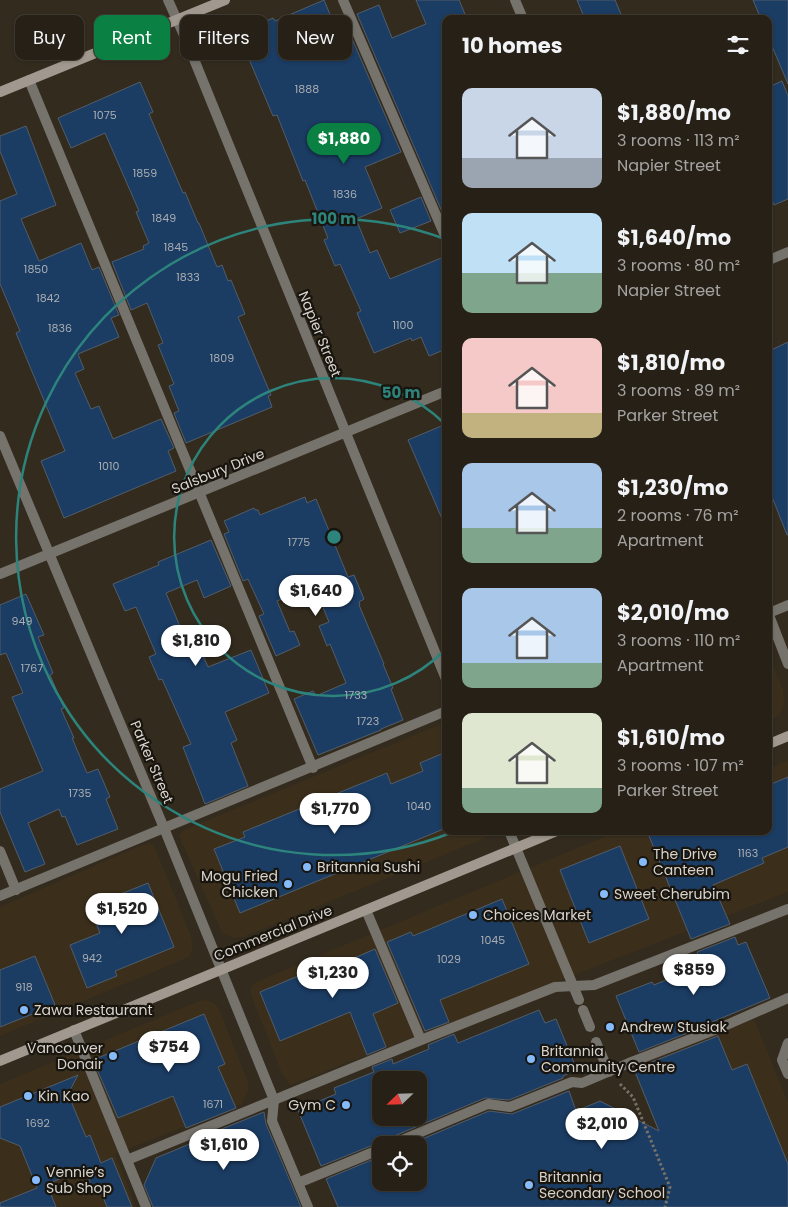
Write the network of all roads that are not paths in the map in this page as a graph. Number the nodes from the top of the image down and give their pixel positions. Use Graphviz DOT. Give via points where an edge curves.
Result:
graph roads {
  1 [pos="168,0"];
  2 [pos="225,0"];
  3 [pos="343,0"];
  4 [pos="515,0"];
  5 [pos="521,15"];
  6 [pos="177,20"];
  7 [pos="29,80"];
  8 [pos="0,92"];
  9 [pos="442,229"];
  10 [pos="788,252"];
  11 [pos="772,259"];
  12 [pos="442,393"];
  13 [pos="346,433"];
  14 [pos="0,436"];
  15 [pos="199,493"];
  16 [pos="50,555"];
  17 [pos="0,574"];
  18 [pos="788,605"];
  19 [pos="772,613"];
  20 [pos="772,622"];
  21 [pos="788,664"];
  22 [pos="442,669"];
  23 [pos="442,713"];
  24 [pos="788,736"];
  25 [pos="772,743"];
  26 [pos="313,768"];
  27 [pos="164,828"];
  28 [pos="511,835"];
  29 [pos="547,835"];
  30 [pos="516,848"];
  31 [pos="0,851"];
  32 [pos="16,890"];
  33 [pos="0,896"];
  34 [pos="788,909"];
  35 [pos="366,910"];
  36 [pos="222,969"];
  37 [pos="573,986"];
  38 [pos="788,998"];
  39 [pos="590,1027"];
  40 [pos="74,1030"];
  41 [pos="421,1040"];
  42 [pos="596,1042"];
  43 [pos="788,1043"];
  44 [pos="0,1061"];
  45 [pos="609,1072"];
  46 [pos="788,1074"];
  47 [pos="274,1100"];
  48 [pos="412,1136"];
  49 [pos="372,1153"];
  50 [pos="127,1160"];
  51 [pos="298,1183"];
  52 [pos="146,1207"];
  53 [pos="308,1207"];
  1 -- 6 [label="street, Napier Street"];
  2 -- 6 [label="street"];
  3 -- 9 [label="street"];
  4 -- 5 [label="street"];
  6 -- 7 [label="street"];
  6 -- 13 [label="street, Napier Street"];
  7 -- 8 [label="street"];
  7 -- 15 [label="street"];
  10 -- 11 [label="street"];
  12 -- 13 [label="street, Salsbury Drive"];
  13 -- 15 [label="street, Salsbury Drive"];
  13 -- 22 [label="street, Napier Street"];
  14 -- 16 [label="street, Parker Street"];
  15 -- 16 [label="street, Salsbury Drive"];
  15 -- 26 [label="street"];
  16 -- 17 [label="street, Salsbury Drive"];
  16 -- 27 [label="street, Parker Street"];
  18 -- 19 [label="street"];
  20 -- 21 [label="street"];
  23 -- 26 [label="street"];
  24 -- 25 [label="street"];
  26 -- 27 [label="street"];
  27 -- 32 [label="street"];
  27 -- 36 [label="street, Parker Street"];
  28 -- 30 [label="street"];
  29 -- 30 [label="street, Commercial Drive"];
  30 -- 35 [label="street, Commercial Drive"];
  30 -- 37 [label="street"];
  31 -- 32 [label="street"];
  32 -- 33 [label="street"];
  34 -- 37 [label="street" via="594,985"];
  35 -- 36 [label="street, Commercial Drive"];
  35 -- 41 [label="street"];
  36 -- 40 [label="street, Commercial Drive"];
  36 -- 47 [label="street, Parker Street"];
  37 -- 39 [label="street"];
  37 -- 41 [label="street" via="555,987"];
  38 -- 45 [label="street"];
  40 -- 44 [label="street, Commercial Drive"];
  40 -- 50 [label="street"];
  41 -- 47 [label="street"];
  42 -- 45 [label="street"];
  43 -- 46 [label="street" via="782,1060"];
  45 -- 48 [label="street" via="582,1083 572,1082 510,1107 488,1104"];
  47 -- 50 [label="street"];
  47 -- 51 [label="street" via="272,1121"];
  49 -- 51 [label="street"];
  50 -- 52 [label="street"];
  51 -- 53 [label="street"];
}
